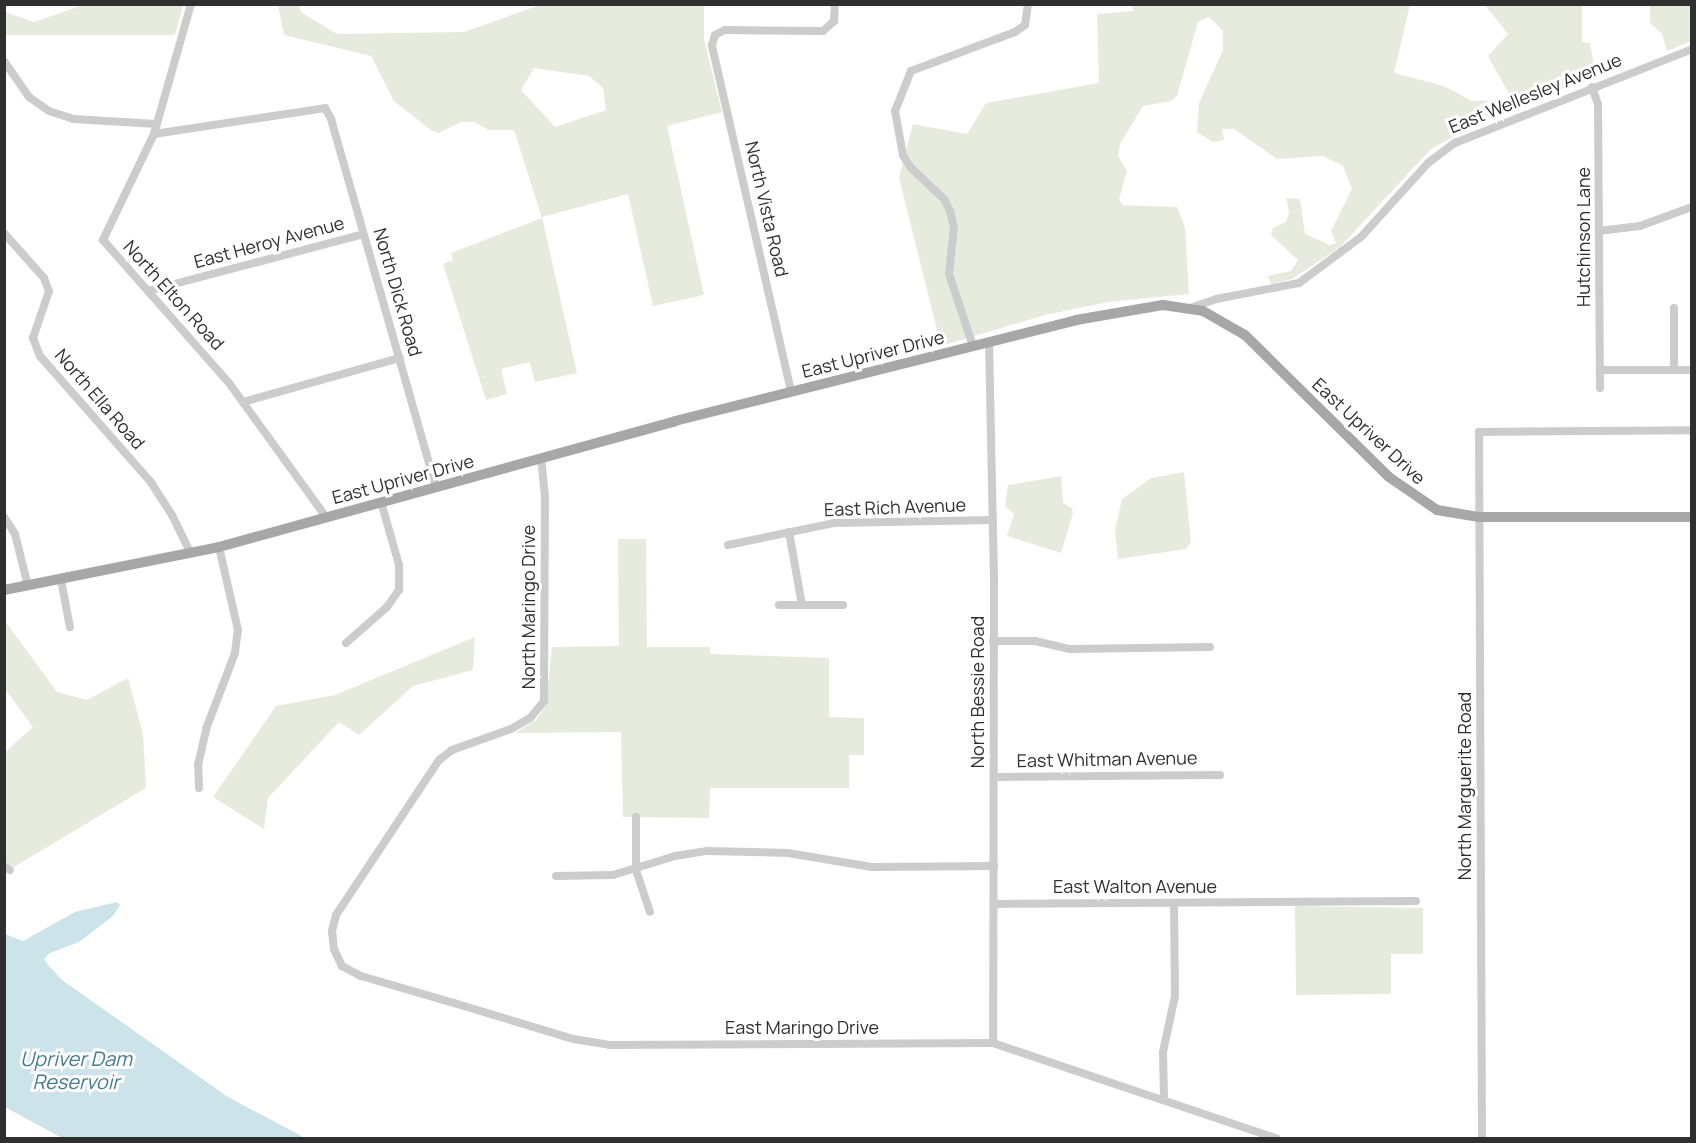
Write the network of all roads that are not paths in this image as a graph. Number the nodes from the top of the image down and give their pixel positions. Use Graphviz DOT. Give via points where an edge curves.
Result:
graph roads {
  1 [pos="191,4"];
  2 [pos="835,4"];
  3 [pos="1028,4"];
  4 [pos="1692,49"];
  5 [pos="4,61"];
  6 [pos="1592,87"];
  7 [pos="157,124"];
  8 [pos="154,134"];
  9 [pos="1692,207"];
  10 [pos="1599,231"];
  11 [pos="4,233"];
  12 [pos="363,234"];
  13 [pos="148,291"];
  14 [pos="1193,307"];
  15 [pos="1674,308"];
  16 [pos="989,341"];
  17 [pos="973,346"];
  18 [pos="400,358"];
  19 [pos="1692,369"];
  20 [pos="1600,370"];
  21 [pos="1674,370"];
  22 [pos="1600,388"];
  23 [pos="791,391"];
  24 [pos="243,402"];
  25 [pos="1692,430"];
  26 [pos="541,458"];
  27 [pos="436,487"];
  28 [pos="381,502"];
  29 [pos="4,517"];
  30 [pos="326,517"];
  31 [pos="1479,517"];
  32 [pos="1692,517"];
  33 [pos="993,520"];
  34 [pos="789,532"];
  35 [pos="728,545"];
  36 [pos="219,547"];
  37 [pos="191,554"];
  38 [pos="60,579"];
  39 [pos="28,586"];
  40 [pos="4,590"];
  41 [pos="779,605"];
  42 [pos="802,605"];
  43 [pos="843,605"];
  44 [pos="70,627"];
  45 [pos="993,641"];
  46 [pos="346,643"];
  47 [pos="1210,647"];
  48 [pos="1220,775"];
  49 [pos="994,777"];
  50 [pos="199,788"];
  51 [pos="636,817"];
  52 [pos="994,866"];
  53 [pos="636,870"];
  54 [pos="556,876"];
  55 [pos="1416,901"];
  56 [pos="1174,903"];
  57 [pos="994,904"];
  58 [pos="650,912"];
  59 [pos="334,949"];
  60 [pos="993,1043"];
  61 [pos="1164,1099"];
  62 [pos="1276,1138"];
  63 [pos="1482,1138"];
  1 -- 7 [label="street, North Elton Road"];
  2 -- 23 [label="street, North Vista Road" via="831,27 823,31 726,30 715,35 712,45"];
  3 -- 17 [label="street" via="1025,25 1015,32 910,70 895,111 903,155 910,168 944,199 950,211 954,228 950,274"];
  4 -- 6 [label="street, East Wellesley Avenue"];
  5 -- 7 [label="street" via="29,97 49,111 73,119"];
  6 -- 10 [label="street, Hutchinson Lane" via="1598,105"];
  6 -- 14 [label="street, East Wellesley Avenue" via="1506,120 1440,152 1361,237 1299,283"];
  7 -- 8 [label="street, North Elton Road"];
  8 -- 12 [label="street, North Dick Road" via="324,108 331,119"];
  8 -- 13 [label="street, North Elton Road" via="103,240"];
  9 -- 10 [label="street" via="1640,226"];
  10 -- 20 [label="street, Hutchinson Lane"];
  11 -- 37 [label="street, North Ella Road" via="44,278 49,291 33,338 40,356 150,481"];
  12 -- 13 [label="street, East Heroy Avenue"];
  12 -- 18 [label="street, North Dick Road"];
  13 -- 24 [label="street, North Elton Road"];
  14 -- 16 [label="main road, East Upriver Drive" via="1146,306"];
  14 -- 31 [label="main road, East Upriver Drive" via="1245,335 1412,496 1437,510"];
  15 -- 21 [label="street"];
  16 -- 17 [label="main road, East Upriver Drive"];
  16 -- 33 [label="street, North Bessie Road"];
  17 -- 23 [label="main road, East Upriver Drive"];
  18 -- 24 [label="street"];
  18 -- 27 [label="street, North Dick Road"];
  19 -- 21 [label="street"];
  20 -- 21 [label="street"];
  20 -- 22 [label="street, Hutchinson Lane"];
  23 -- 26 [label="main road, East Upriver Drive"];
  24 -- 30 [label="street, North Elton Road"];
  25 -- 31 [label="street, North Marguerite Road" via="1479,432"];
  26 -- 27 [label="main road, East Upriver Drive"];
  26 -- 59 [label="street, North Maringo Drive" via="545,519 544,701 530,718 511,729 452,750 439,760 336,915 332,931"];
  27 -- 28 [label="main road, East Upriver Drive"];
  28 -- 30 [label="main road, East Upriver Drive"];
  28 -- 46 [label="street" via="399,565 399,590"];
  29 -- 39 [label="street" via="15,534"];
  30 -- 36 [label="main road, East Upriver Drive"];
  31 -- 32 [label="main road, East Upriver Drive"];
  31 -- 63 [label="street, North Marguerite Road"];
  33 -- 34 [label="street, East Rich Avenue" via="847,522"];
  33 -- 45 [label="street, North Bessie Road"];
  34 -- 35 [label="street, East Rich Avenue"];
  34 -- 42 [label="street"];
  36 -- 37 [label="main road, East Upriver Drive"];
  36 -- 50 [label="street" via="238,630 235,653 206,729 198,765"];
  37 -- 38 [label="main road, East Upriver Drive"];
  38 -- 39 [label="main road, East Upriver Drive"];
  38 -- 44 [label="street"];
  39 -- 40 [label="main road, East Upriver Drive"];
  41 -- 42 [label="street"];
  42 -- 43 [label="street"];
  45 -- 47 [label="street" via="1035,641 1070,649"];
  45 -- 49 [label="street, North Bessie Road"];
  48 -- 49 [label="street, East Whitman Avenue"];
  49 -- 52 [label="street, North Bessie Road"];
  51 -- 53 [label="street"];
  52 -- 53 [label="street" via="872,867 788,853 708,851 675,856"];
  52 -- 57 [label="street, North Bessie Road"];
  53 -- 54 [label="street" via="597,876"];
  53 -- 58 [label="street"];
  55 -- 56 [label="street, East Walton Avenue"];
  56 -- 57 [label="street, East Walton Avenue"];
  56 -- 61 [label="street" via="1175,996 1164,1052"];
  57 -- 60 [label="street, North Bessie Road"];
  59 -- 60 [label="street, East Maringo Drive" via="342,966 361,976 573,1039 609,1045"];
  60 -- 61 [label="street, East Maringo Drive"];
  61 -- 62 [label="street, East Maringo Drive"];
}
